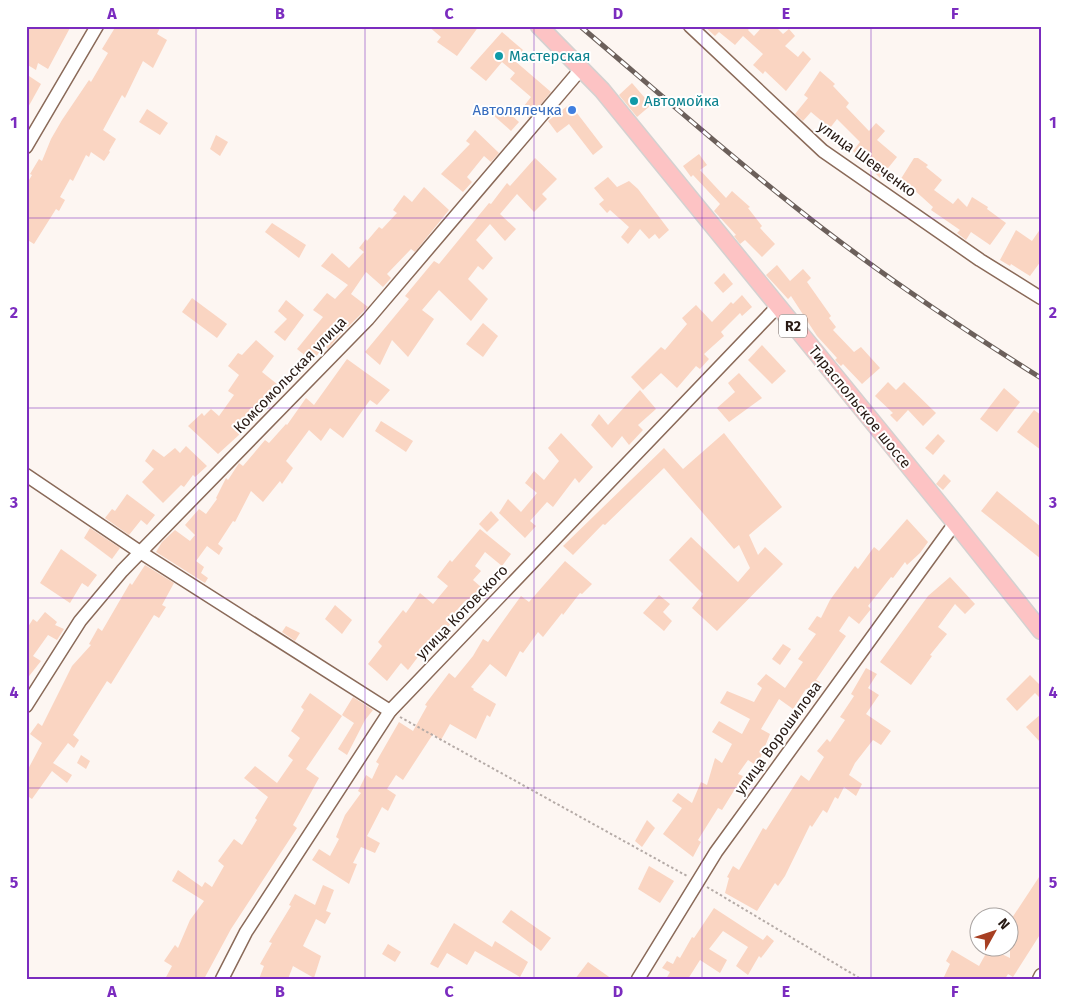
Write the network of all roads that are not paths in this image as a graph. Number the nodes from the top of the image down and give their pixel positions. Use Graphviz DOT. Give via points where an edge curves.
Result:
graph roads {
  1 [pos="97,26"];
  2 [pos="539,26"];
  3 [pos="690,26"];
  4 [pos="581,69"];
  5 [pos="26,147"];
  6 [pos="1041,298"];
  7 [pos="777,307"];
  8 [pos="26,475"];
  9 [pos="955,523"];
  10 [pos="140,552"];
  11 [pos="1041,631"];
  12 [pos="26,706"];
  13 [pos="390,711"];
  14 [pos="1041,975"];
  15 [pos="222,979"];
  16 [pos="638,979"];
  17 [pos="1039,979"];
  1 -- 5 [label="street"];
  2 -- 4 [label="main road, Тираспольское шоссе / R2"];
  3 -- 6 [label="street, улица Шевченко" via="823,150 980,260"];
  4 -- 7 [label="main road, Тираспольское шоссе / R2" via="602,90"];
  4 -- 10 [label="street, Комсомольская улица" via="368,319"];
  7 -- 9 [label="main road, Тираспольское шоссе / R2"];
  7 -- 13 [label="street, улица Котовского"];
  8 -- 10 [label="street"];
  9 -- 11 [label="main road, Тираспольское шоссе / R2"];
  9 -- 16 [label="street, улица Ворошилова" via="716,852"];
  10 -- 12 [label="street, Комсомольская улица" via="80,620"];
  10 -- 13 [label="street"];
  13 -- 15 [label="street, улица Котовского" via="246,932"];
  14 -- 17 [label="street"];
}
